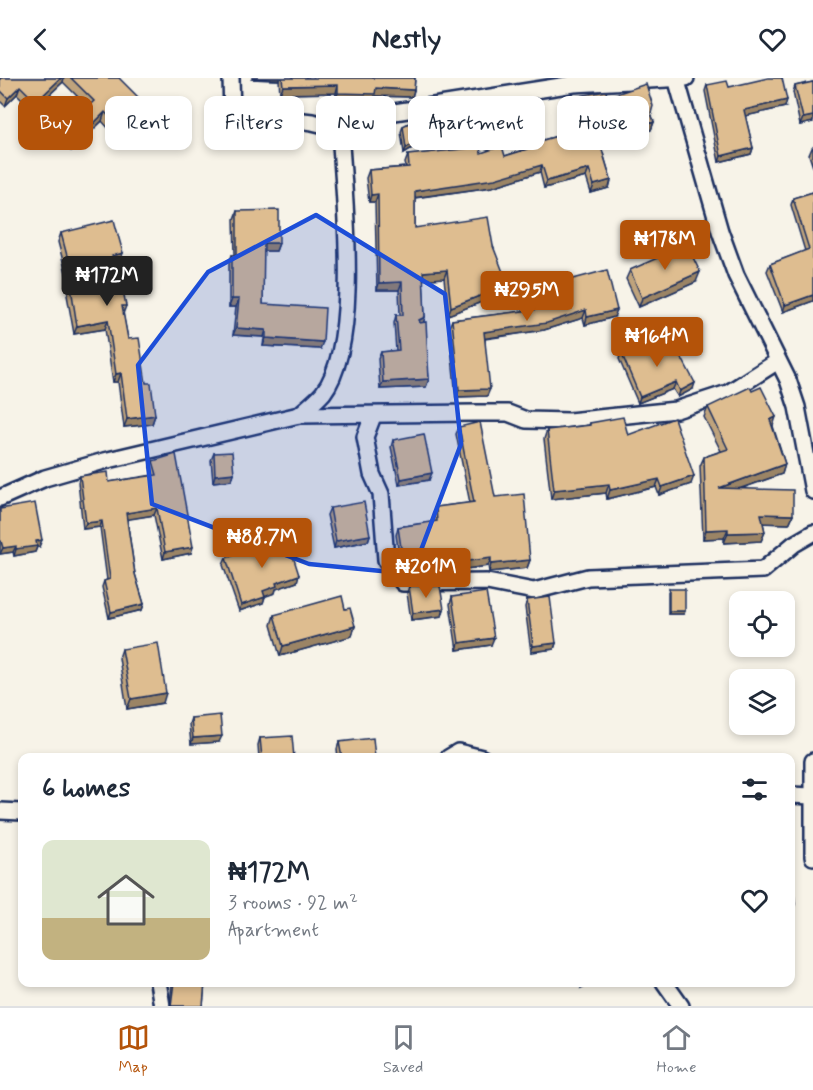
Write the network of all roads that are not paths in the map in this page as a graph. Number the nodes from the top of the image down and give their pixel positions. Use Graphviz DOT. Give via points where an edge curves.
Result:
graph roads {
  1 [pos="231,78"];
  2 [pos="679,79"];
  3 [pos="396,112"];
  4 [pos="316,122"];
  5 [pos="342,150"];
  6 [pos="778,361"];
  7 [pos="299,415"];
  8 [pos="373,416"];
  9 [pos="810,445"];
  10 [pos="813,491"];
  11 [pos="0,498"];
  12 [pos="813,533"];
  13 [pos="813,761"];
  14 [pos="795,795"];
  15 [pos="812,796"];
  16 [pos="0,811"];
  17 [pos="18,812"];
  18 [pos="813,857"];
  19 [pos="159,987"];
  20 [pos="668,987"];
  21 [pos="162,1006"];
  22 [pos="681,1006"];
  1 -- 4 [label="street" via="232,114 244,125 305,119"];
  2 -- 3 [label="street" via="574,84"];
  2 -- 6 [label="street" via="717,221 736,275"];
  5 -- 7 [label="street" via="347,305 335,370 323,393"];
  6 -- 8 [label="street" via="728,393 676,410 569,421 476,413"];
  6 -- 9 [label="street"];
  7 -- 8 [label="street"];
  7 -- 11 [label="street" via="104,461 45,478"];
  8 -- 12 [label="street" via="365,437 372,474 381,494 386,560 403,583 487,582 534,591 588,577 763,570"];
  9 -- 10 [label="street"];
  13 -- 15 [label="street"];
  14 -- 15 [label="street"];
  15 -- 18 [label="street"];
  16 -- 17 [label="street"];
  19 -- 21 [label="street"];
  20 -- 22 [label="street"];
}
